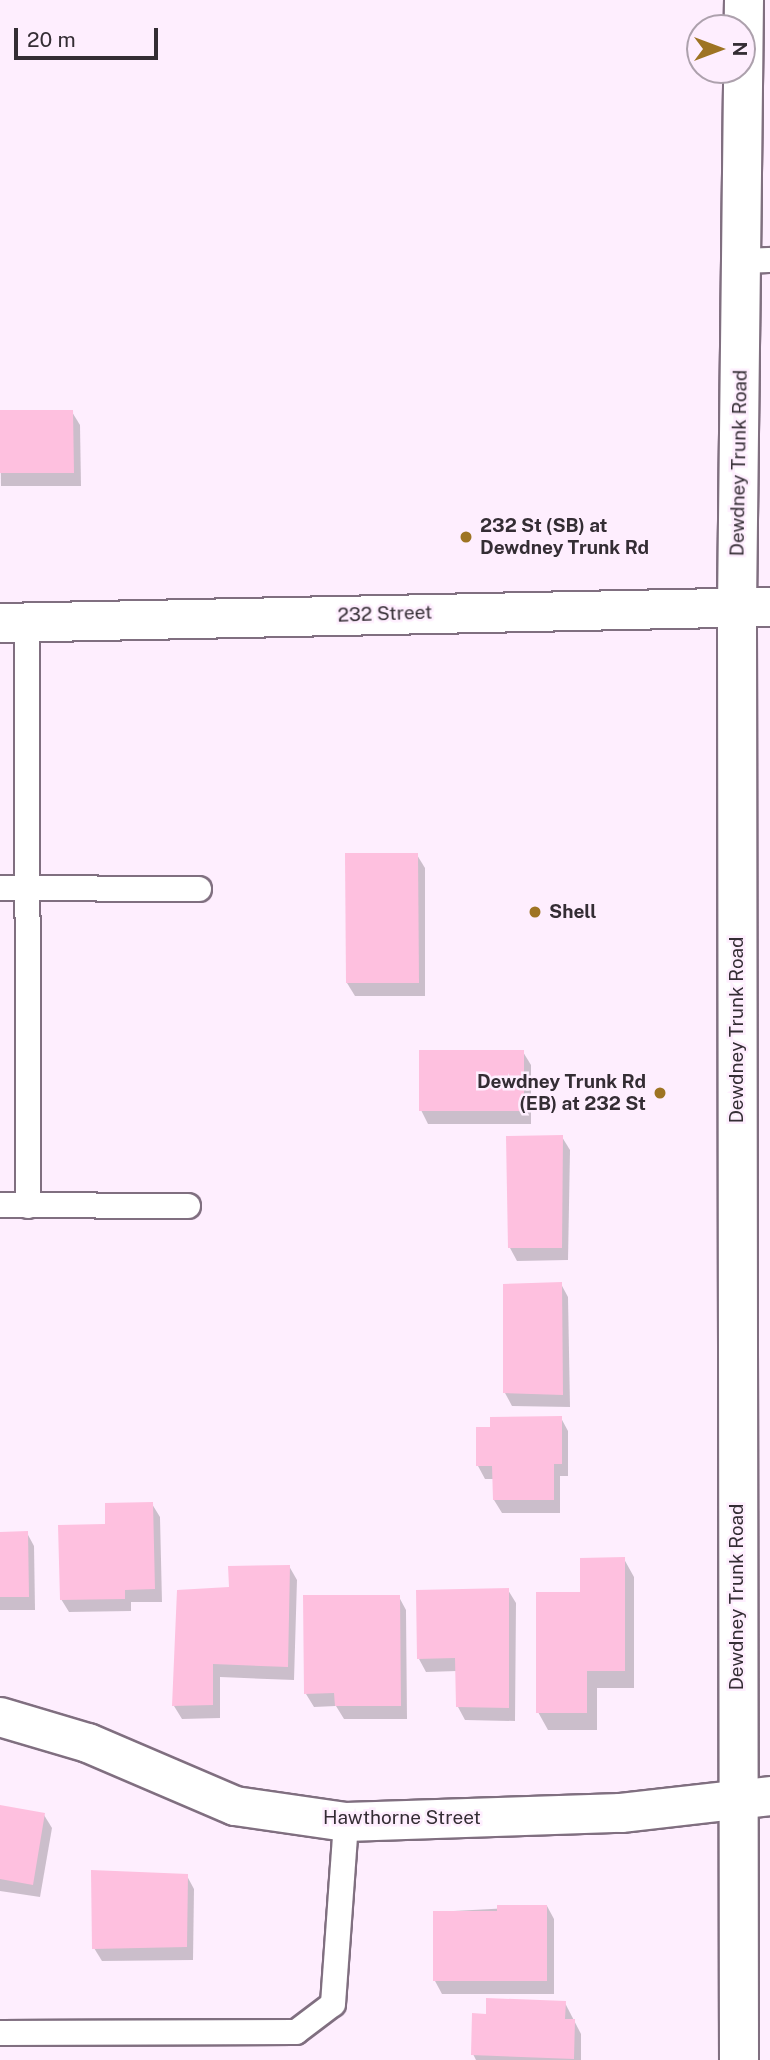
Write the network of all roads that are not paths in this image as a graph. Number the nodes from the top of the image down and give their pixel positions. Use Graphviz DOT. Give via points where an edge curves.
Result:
graph roads {
  1 [pos="744,0"];
  2 [pos="756,260"];
  3 [pos="754,607"];
  4 [pos="14,623"];
  5 [pos="0,888"];
  6 [pos="27,888"];
  7 [pos="199,889"];
  8 [pos="0,1205"];
  9 [pos="28,1206"];
  10 [pos="188,1206"];
  11 [pos="0,1717"];
  12 [pos="754,1798"];
  13 [pos="346,1822"];
  14 [pos="0,2033"];
  15 [pos="739,2060"];
  1 -- 2 [label="main road, Dewdney Trunk Road"];
  2 -- 3 [label="main road, Dewdney Trunk Road"];
  3 -- 4 [label="main road, 232 Street"];
  3 -- 12 [label="main road, Dewdney Trunk Road"];
  4 -- 6 [label="lane"];
  5 -- 6 [label="lane"];
  6 -- 7 [label="lane"];
  6 -- 9 [label="lane"];
  8 -- 9 [label="lane"];
  9 -- 10 [label="lane"];
  11 -- 13 [label="main road, Hawthorne Street" via="88,1743 235,1806"];
  12 -- 13 [label="main road, Hawthorne Street" via="621,1813"];
  12 -- 15 [label="main road, Dewdney Trunk Road"];
  13 -- 14 [label="lane" via="333,2004 296,2032"];
}
